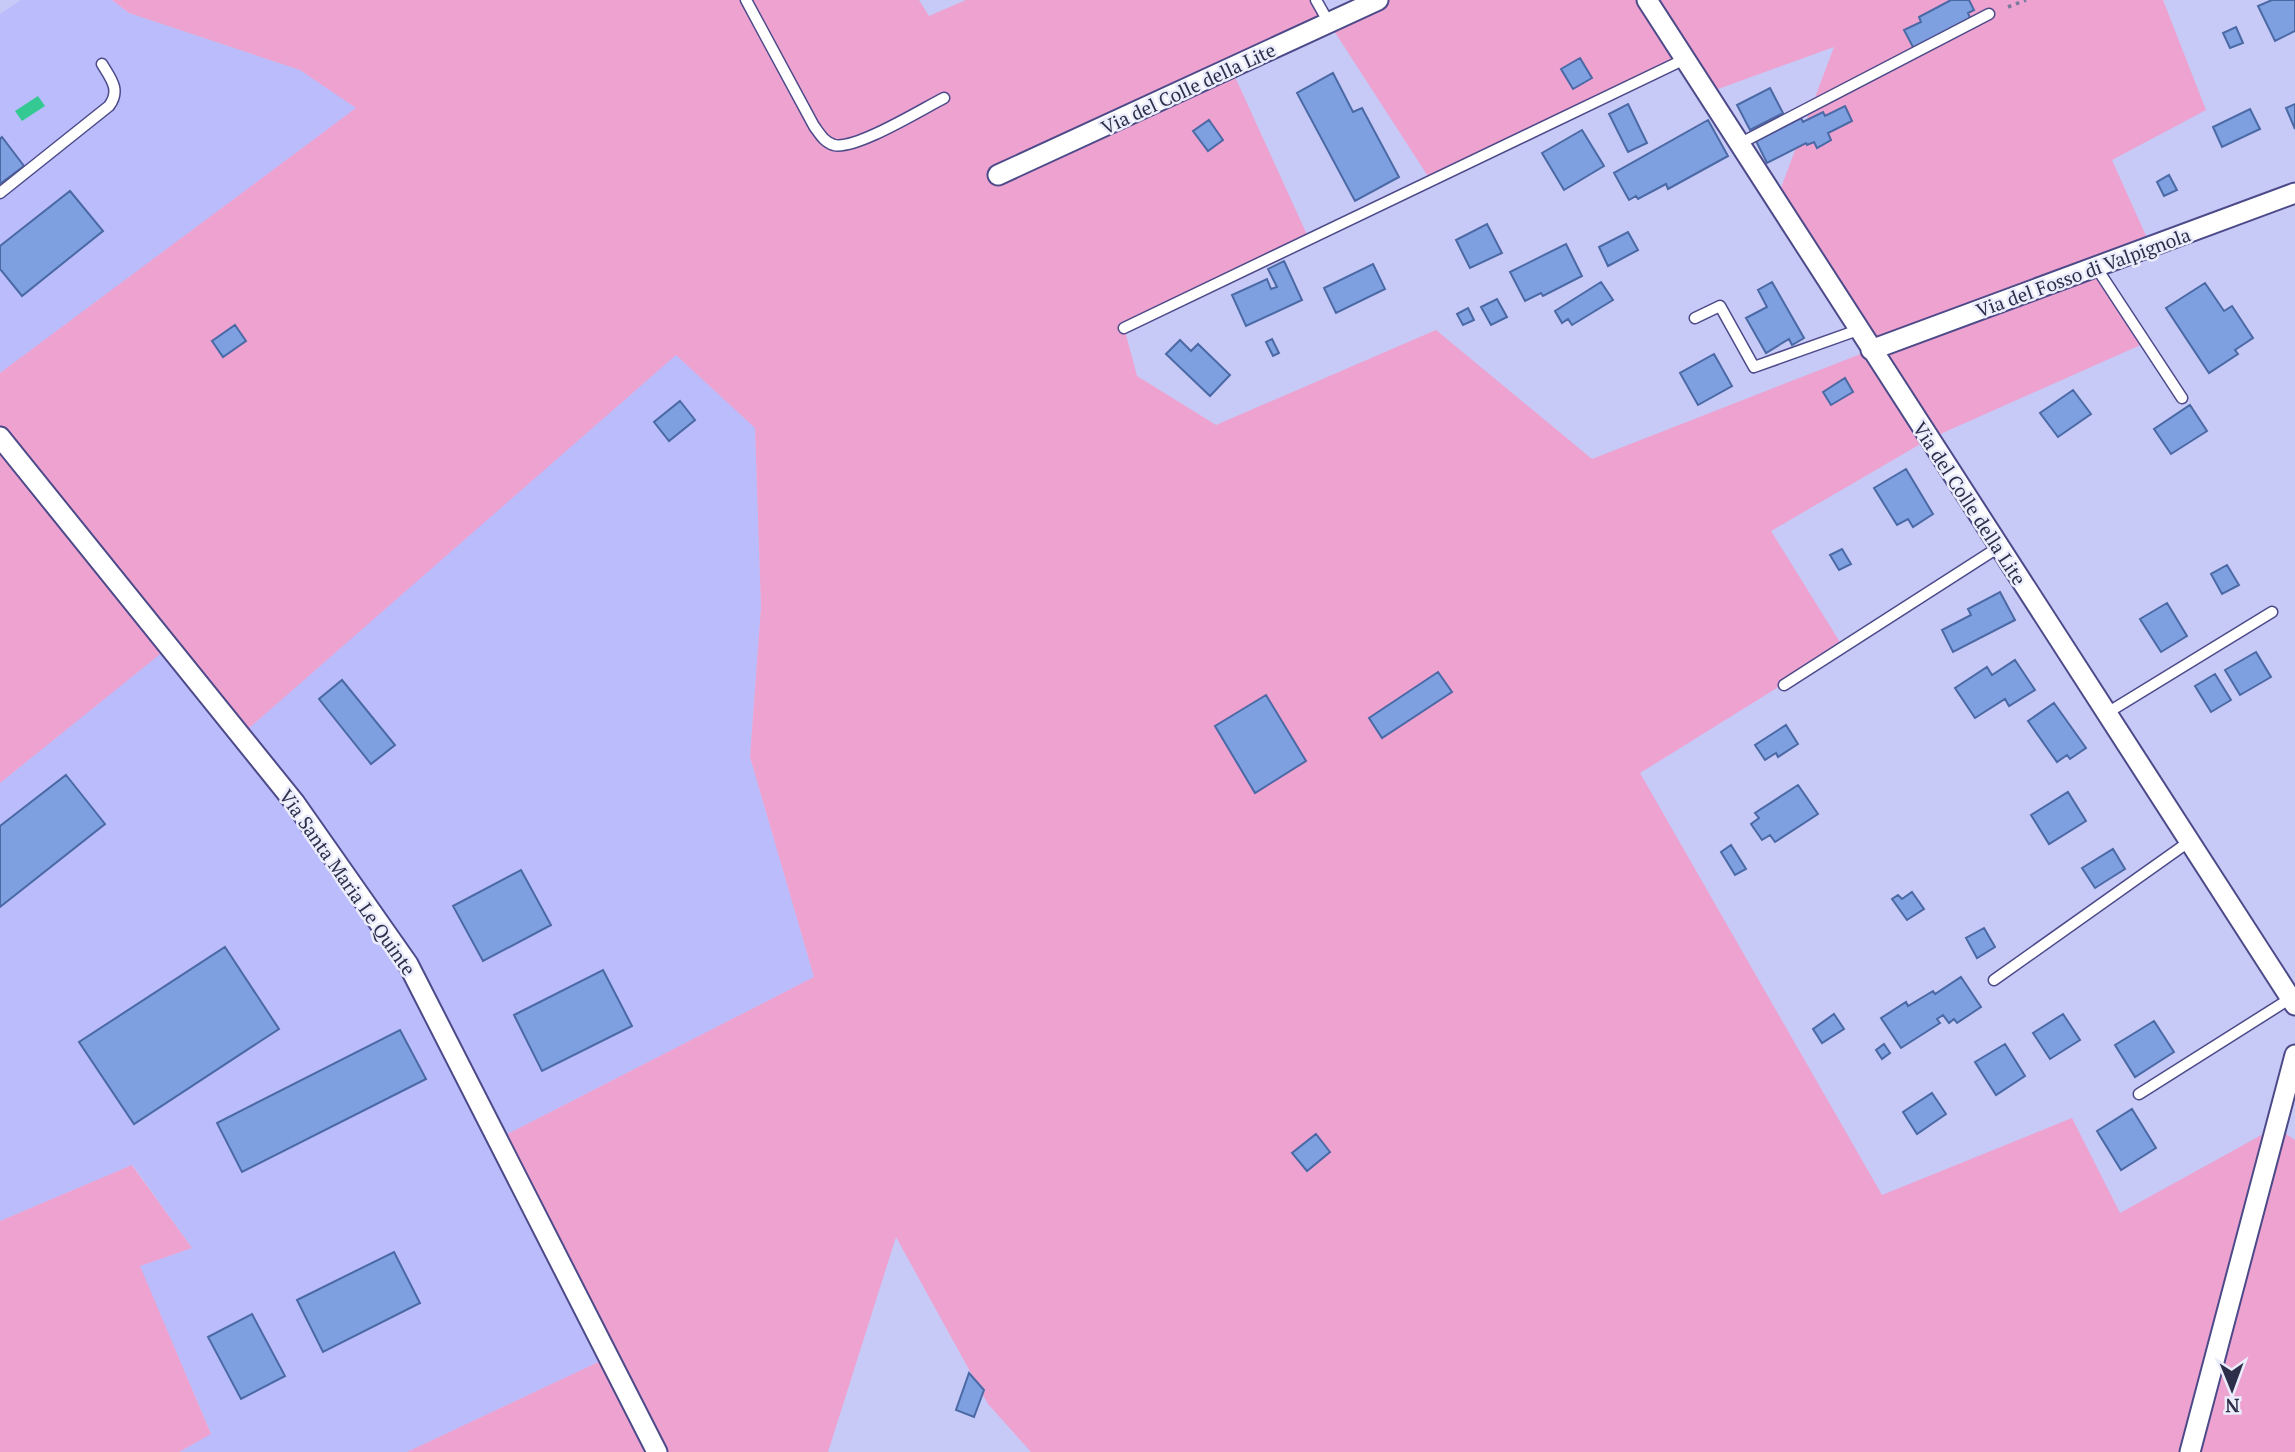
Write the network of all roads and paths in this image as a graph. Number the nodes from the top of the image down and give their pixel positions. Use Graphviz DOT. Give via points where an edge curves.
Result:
graph roads {
  1 [pos="746,0"];
  2 [pos="1316,0"];
  3 [pos="1378,0"];
  4 [pos="1647,0"];
  5 [pos="2025,0"];
  6 [pos="2008,8"];
  7 [pos="1989,14"];
  8 [pos="1329,23"];
  9 [pos="1685,59"];
  10 [pos="102,64"];
  11 [pos="944,98"];
  12 [pos="1739,144"];
  13 [pos="998,175"];
  14 [pos="0,193"];
  15 [pos="2295,193"];
  16 [pos="2096,267"];
  17 [pos="1695,318"];
  18 [pos="1124,327"];
  19 [pos="1858,330"];
  20 [pos="1871,350"];
  21 [pos="2182,398"];
  22 [pos="0,437"];
  23 [pos="1999,547"];
  24 [pos="2272,612"];
  25 [pos="1784,685"];
  26 [pos="2107,713"];
  27 [pos="2190,841"];
  28 [pos="1994,980"];
  29 [pos="2293,1001"];
  30 [pos="2295,1055"];
  31 [pos="2139,1094"];
  32 [pos="657,1452"];
  33 [pos="2190,1452"];
  1 -- 11 [label="lane" via="814,126 830,144 864,139"];
  2 -- 8 [label="lane"];
  3 -- 8 [label="street, Via del Colle della Lite"];
  4 -- 9 [label="street, Via del Colle della Lite"];
  5 -- 6 [label="path"];
  7 -- 12 [label="lane"];
  8 -- 13 [label="street, Via del Colle della Lite"];
  9 -- 12 [label="street, Via del Colle della Lite"];
  9 -- 18 [label="lane"];
  10 -- 14 [label="lane" via="115,84 109,106"];
  12 -- 19 [label="street, Via del Colle della Lite"];
  15 -- 16 [label="street, Via del Fosso di Valpignola"];
  16 -- 20 [label="street, Via del Fosso di Valpignola"];
  16 -- 21 [label="lane"];
  17 -- 19 [label="lane" via="1720,306 1754,367"];
  19 -- 20 [label="street, Via del Colle della Lite"];
  20 -- 23 [label="street, Via del Colle della Lite"];
  22 -- 32 [label="street, Via Santa Maria Le Quinte" via="295,803 408,964"];
  23 -- 25 [label="lane"];
  23 -- 26 [label="street, Via del Colle della Lite"];
  24 -- 26 [label="lane"];
  26 -- 27 [label="street, Via del Colle della Lite"];
  27 -- 28 [label="lane"];
  27 -- 29 [label="street, Via del Colle della Lite"];
  29 -- 31 [label="lane"];
  30 -- 33 [label="street"];
}
